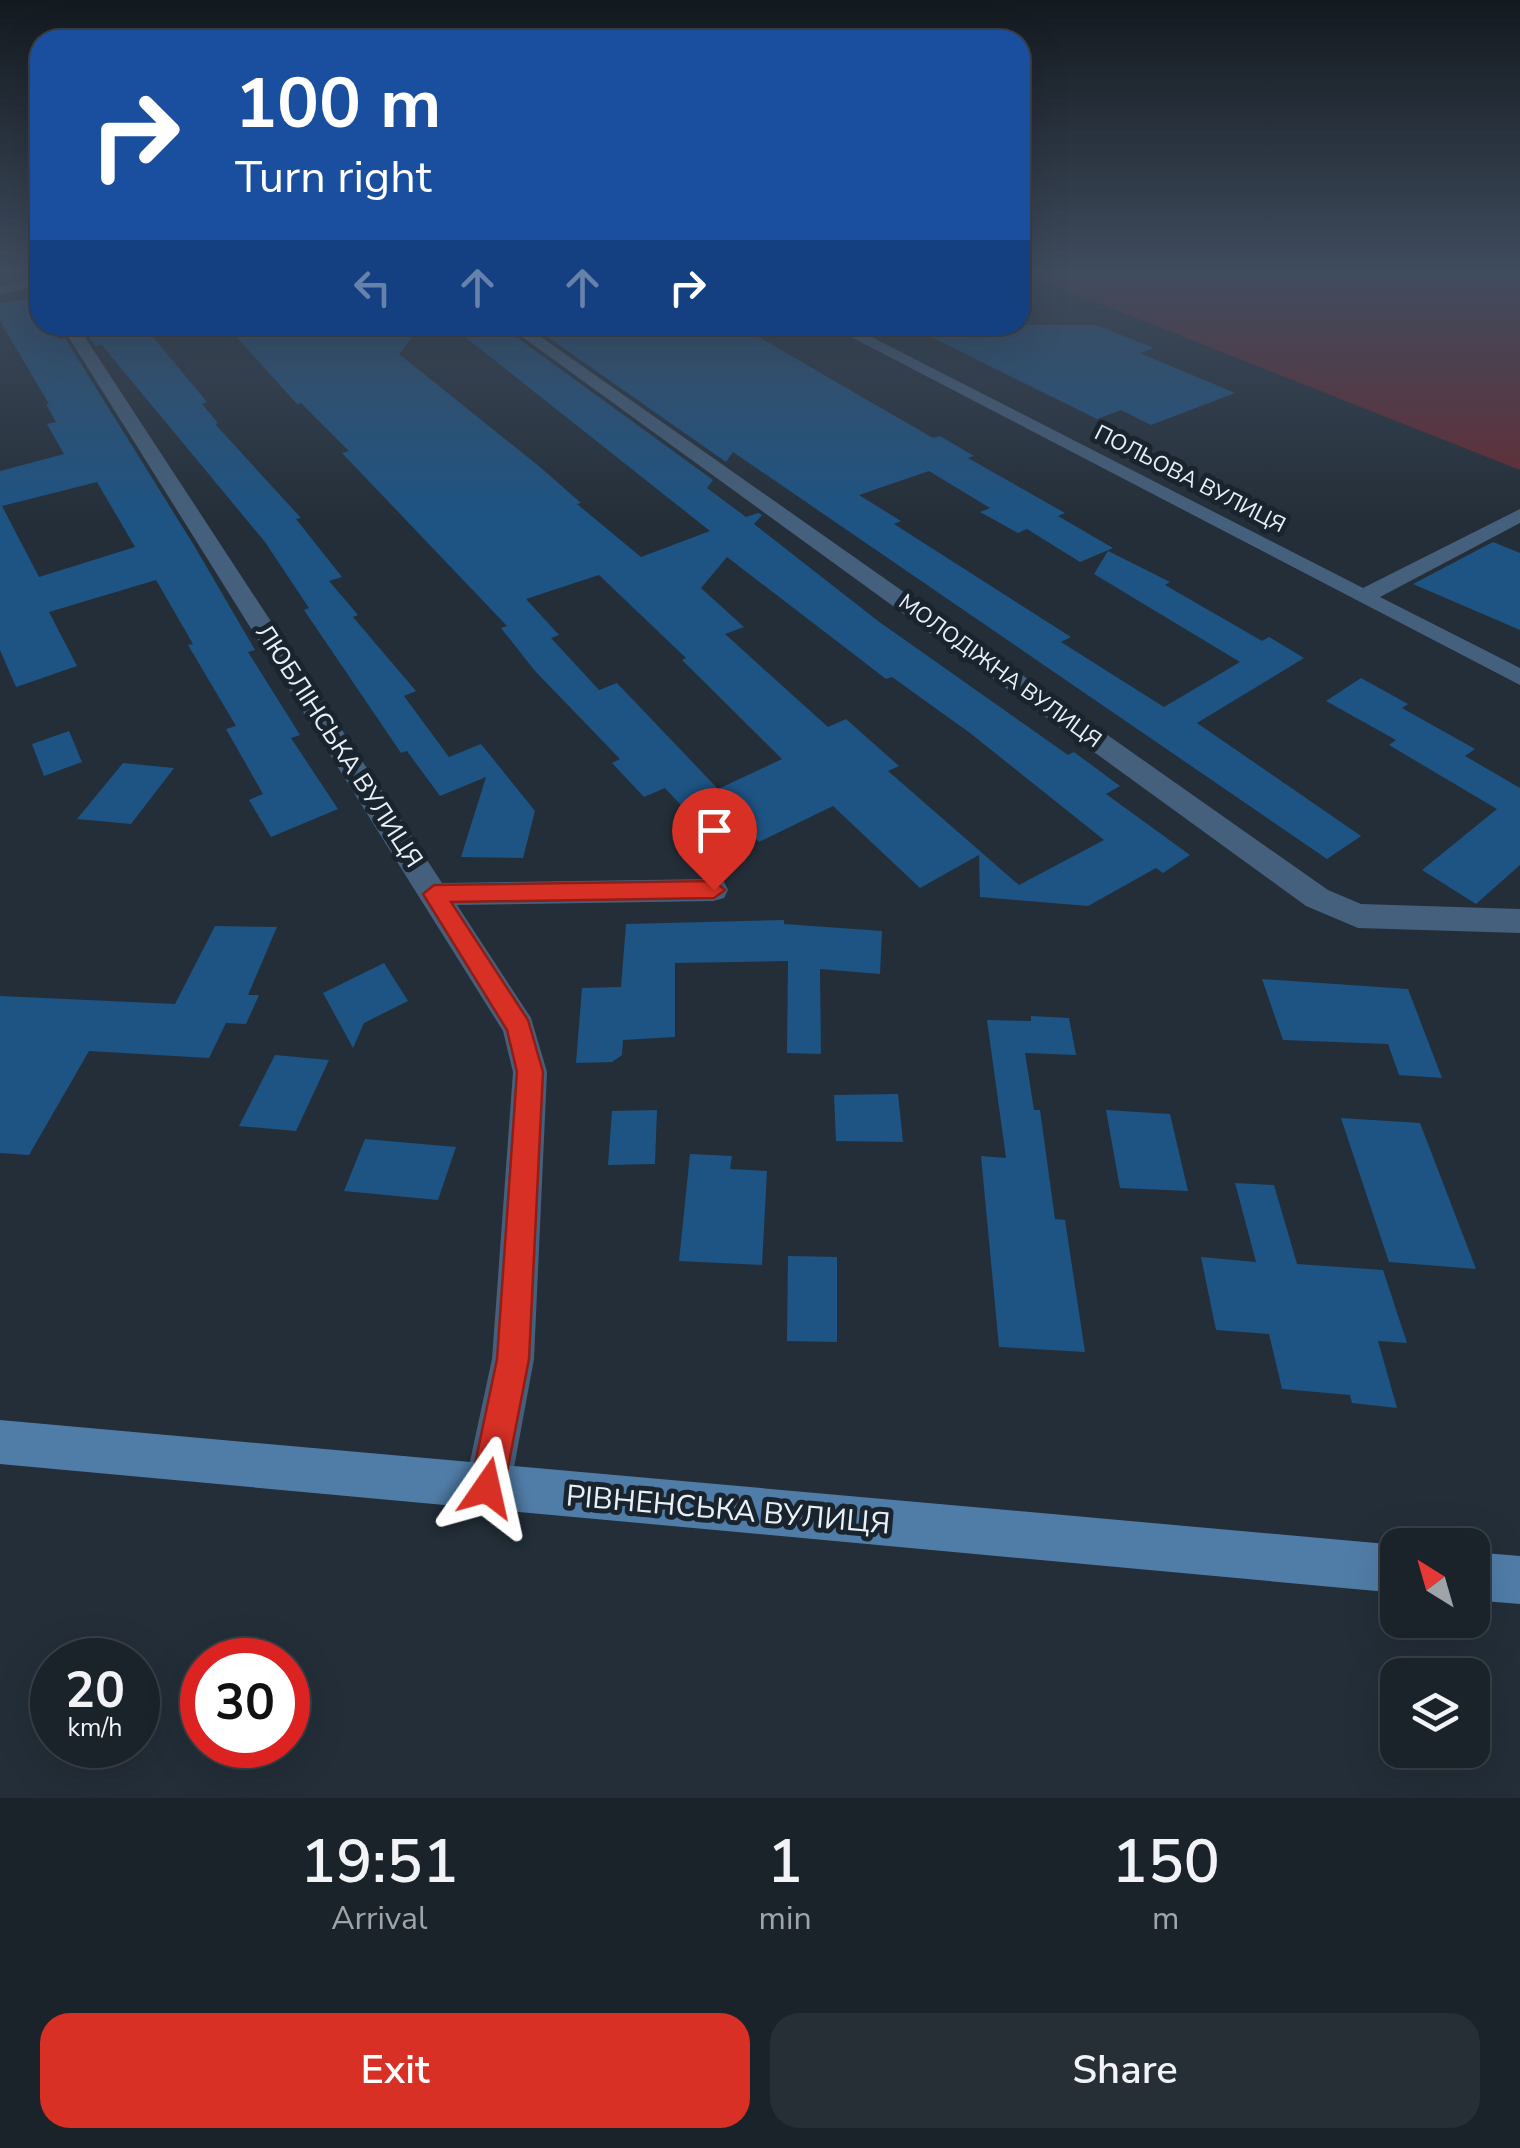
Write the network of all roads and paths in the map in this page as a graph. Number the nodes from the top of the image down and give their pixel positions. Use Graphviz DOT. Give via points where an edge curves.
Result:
graph roads {
  1 [pos="89,355"];
  2 [pos="556,355"];
  3 [pos="894,355"];
  4 [pos="1520,515"];
  5 [pos="1363,597"];
  6 [pos="1520,678"];
  7 [pos="714,890"];
  8 [pos="434,894"];
  9 [pos="1520,920"];
  10 [pos="0,1442"];
  11 [pos="487,1488"];
  12 [pos="1380,1568"];
  13 [pos="1490,1578"];
  14 [pos="1520,1580"];
  1 -- 8 [label="street, ЛЮБЛІНСЬКА ВУЛИЦЯ"];
  2 -- 9 [label="street, МОЛОДІЖНА ВУЛИЦЯ" via="1317,898 1358,916"];
  3 -- 5 [label="street, ПОЛЬОВА ВУЛИЦЯ"];
  4 -- 5 [label="street"];
  5 -- 6 [label="street, ПОЛЬОВА ВУЛИЦЯ"];
  7 -- 8 [label="street"];
  8 -- 11 [label="street, ЛЮБЛІНСЬКА ВУЛИЦЯ" via="519,1028 530,1072 513,1359"];
  10 -- 11 [label="main road, РІВНЕНСЬКА ВУЛИЦЯ"];
  11 -- 12 [label="main road, РІВНЕНСЬКА ВУЛИЦЯ"];
  13 -- 14 [label="main road"];
}
